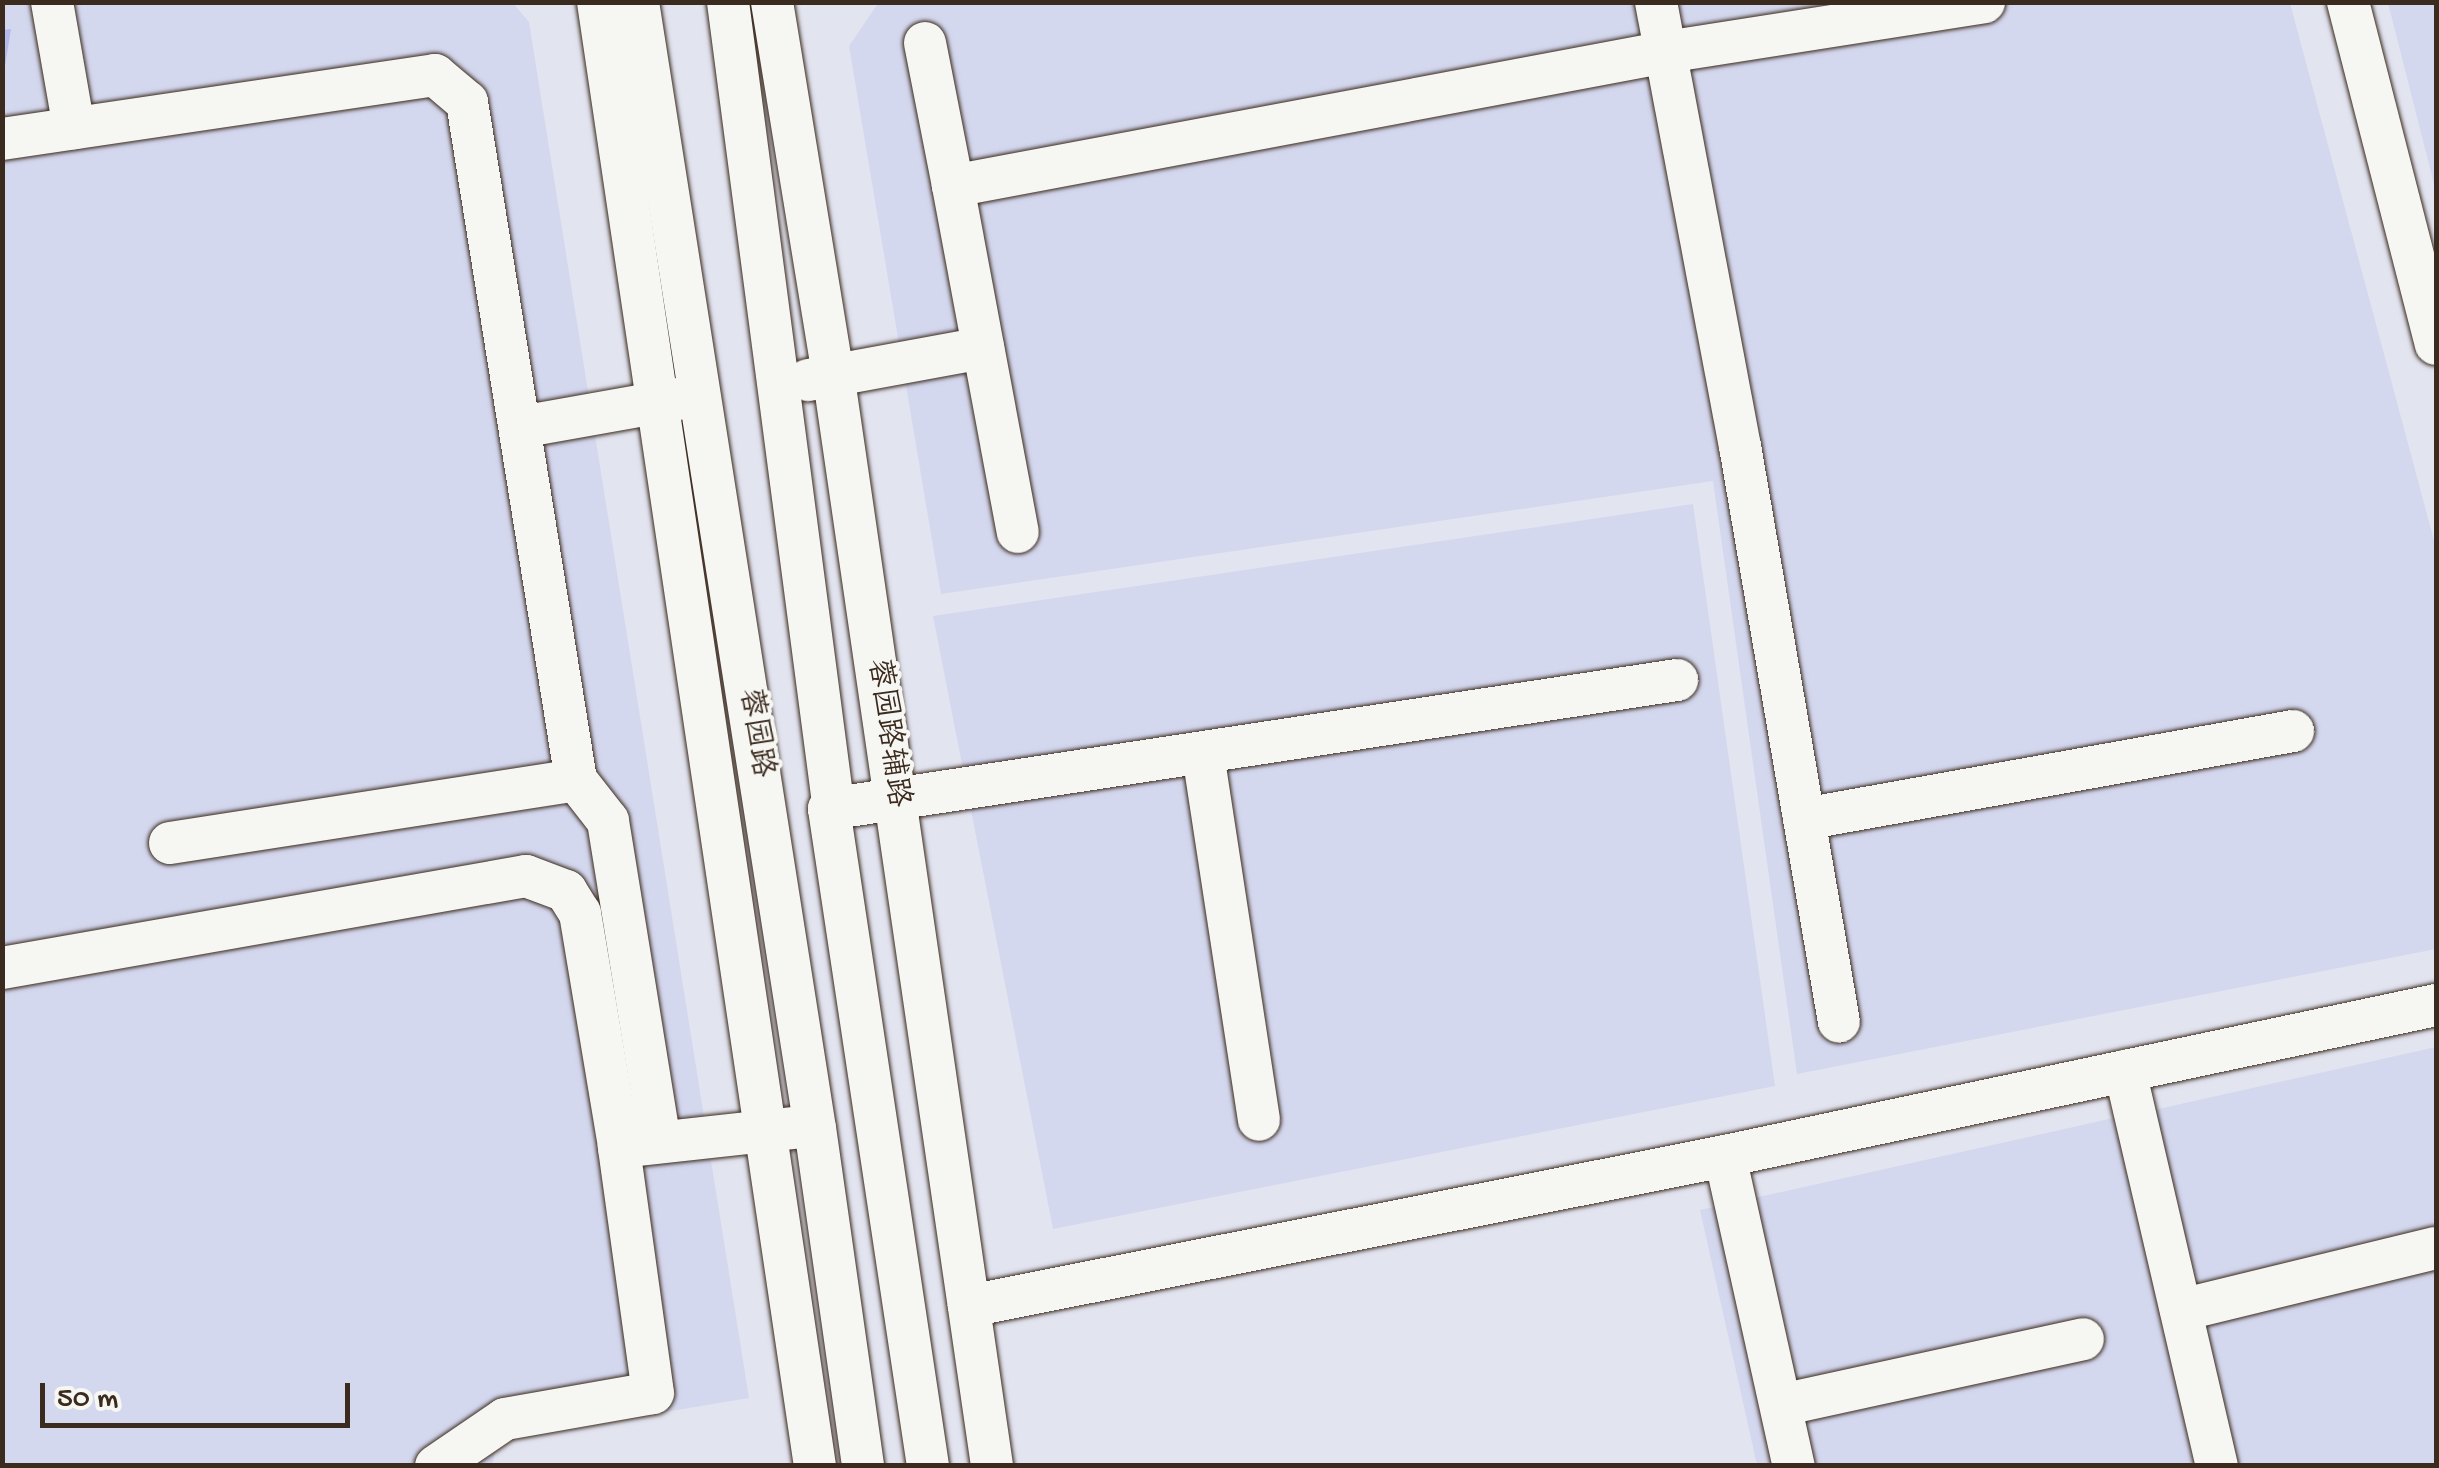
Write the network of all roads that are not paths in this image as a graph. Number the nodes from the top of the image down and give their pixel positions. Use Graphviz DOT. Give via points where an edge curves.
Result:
graph roads {
  1 [pos="52,2"];
  2 [pos="598,2"];
  3 [pos="614,2"];
  4 [pos="638,2"];
  5 [pos="728,2"];
  6 [pos="763,2"];
  7 [pos="772,2"];
  8 [pos="1656,2"];
  9 [pos="1984,2"];
  10 [pos="2348,2"];
  11 [pos="926,43"];
  12 [pos="1666,52"];
  13 [pos="653,95"];
  14 [pos="740,99"];
  15 [pos="74,128"];
  16 [pos="2,139"];
  17 [pos="953,186"];
  18 [pos="2436,344"];
  19 [pos="983,348"];
  20 [pos="833,373"];
  21 [pos="778,388"];
  22 [pos="701,394"];
  23 [pos="658,403"];
  24 [pos="521,427"];
  25 [pos="1018,532"];
  26 [pos="1677,680"];
  27 [pos="2293,731"];
  28 [pos="1203,754"];
  29 [pos="576,780"];
  30 [pos="896,802"];
  31 [pos="829,809"];
  32 [pos="1804,819"];
  33 [pos="170,843"];
  34 [pos="2,968"];
  35 [pos="2436,1005"];
  36 [pos="1839,1022"];
  37 [pos="2125,1071"];
  38 [pos="1259,1120"];
  39 [pos="815,1128"];
  40 [pos="765,1129"];
  41 [pos="660,1142"];
  42 [pos="618,1147"];
  43 [pos="1725,1156"];
  44 [pos="2436,1248"];
  45 [pos="969,1306"];
  46 [pos="2181,1310"];
  47 [pos="2082,1339"];
  48 [pos="1780,1404"];
  49 [pos="436,1466"];
  50 [pos="815,1466"];
  51 [pos="863,1466"];
  52 [pos="928,1466"];
  53 [pos="992,1466"];
  54 [pos="1794,1466"];
  55 [pos="2217,1466"];
  1 -- 15 [label="street"];
  2 -- 23 [label="street"];
  3 -- 13 [label="street"];
  4 -- 13 [label="street, 蓉园路"];
  5 -- 14 [label="street"];
  6 -- 14 [label="street"];
  7 -- 20 [label="street, 蓉园路辅路"];
  8 -- 12 [label="street"];
  9 -- 12 [label="street"];
  10 -- 18 [label="street"];
  11 -- 17 [label="street"];
  12 -- 17 [label="street"];
  12 -- 32 [label="street"];
  13 -- 22 [label="street, 蓉园路"];
  14 -- 21 [label="street"];
  15 -- 16 [label="street"];
  15 -- 24 [label="street" via="435,75 468,102"];
  17 -- 19 [label="street"];
  19 -- 20 [label="street"];
  19 -- 25 [label="street"];
  20 -- 21 [label="street"];
  20 -- 30 [label="street, 蓉园路辅路"];
  21 -- 31 [label="street"];
  22 -- 23 [label="street"];
  22 -- 39 [label="street, 蓉园路"];
  23 -- 24 [label="street"];
  23 -- 40 [label="street"];
  24 -- 29 [label="street"];
  26 -- 28 [label="street"];
  27 -- 32 [label="street"];
  28 -- 30 [label="street"];
  28 -- 38 [label="street"];
  29 -- 33 [label="street"];
  29 -- 41 [label="street" via="608,821"];
  30 -- 31 [label="street"];
  30 -- 45 [label="street, 蓉园路辅路"];
  31 -- 52 [label="street"];
  32 -- 36 [label="street"];
  34 -- 42 [label="street" via="526,876 566,891 580,913"];
  35 -- 37 [label="street"];
  37 -- 43 [label="street"];
  37 -- 46 [label="street"];
  39 -- 40 [label="street"];
  39 -- 51 [label="street, 蓉园路"];
  40 -- 41 [label="street"];
  40 -- 50 [label="street"];
  41 -- 42 [label="street"];
  42 -- 49 [label="street" via="653,1393 505,1420"];
  43 -- 45 [label="street"];
  43 -- 48 [label="street"];
  44 -- 46 [label="street"];
  45 -- 53 [label="street, 蓉园路辅路"];
  46 -- 55 [label="street"];
  47 -- 48 [label="street"];
  48 -- 54 [label="street"];
}
